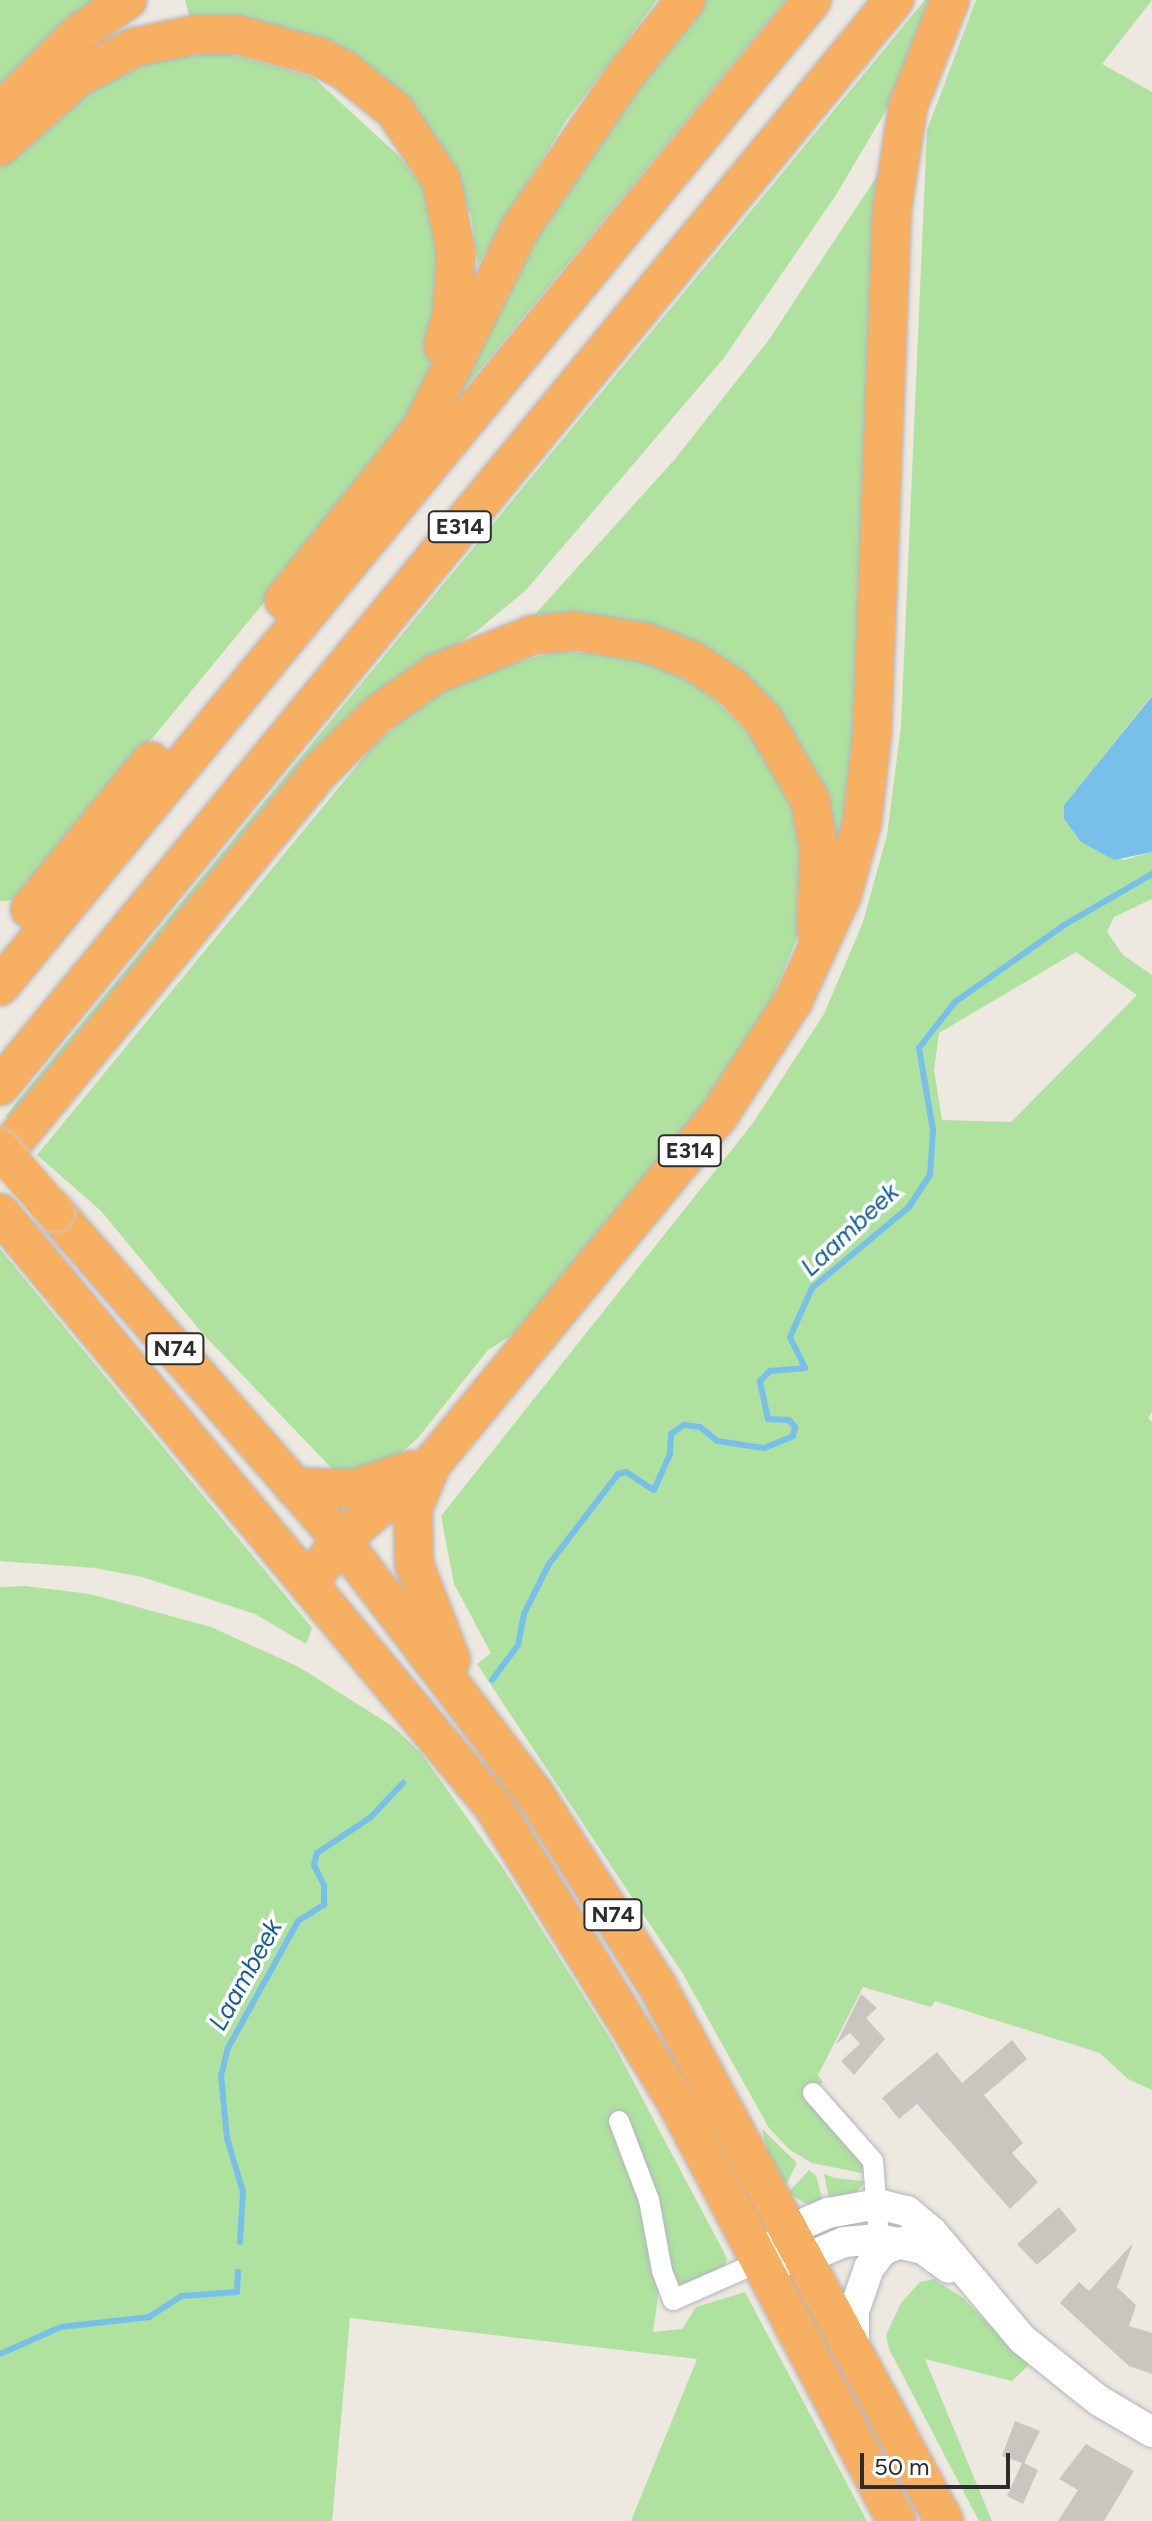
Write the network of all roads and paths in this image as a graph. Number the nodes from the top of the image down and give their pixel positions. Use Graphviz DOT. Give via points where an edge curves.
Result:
graph roads {
  1 [pos="127,0"];
  2 [pos="686,0"];
  3 [pos="812,0"];
  4 [pos="894,0"];
  5 [pos="950,0"];
  6 [pos="0,112"];
  7 [pos="0,146"];
  8 [pos="387,473"];
  9 [pos="0,945"];
  10 [pos="815,951"];
  11 [pos="0,986"];
  12 [pos="0,1086"];
  13 [pos="0,1149"];
  14 [pos="0,1158"];
  15 [pos="0,1213"];
  16 [pos="434,1461"];
  17 [pos="294,1487"];
  18 [pos="413,1508"];
  19 [pos="348,1549"];
  20 [pos="308,1584"];
  21 [pos="430,1609"];
  22 [pos="466,1700"];
  23 [pos="813,2093"];
  24 [pos="619,2121"];
  25 [pos="878,2204"];
  26 [pos="891,2240"];
  27 [pos="797,2245"];
  28 [pos="759,2262"];
  29 [pos="973,2286"];
  30 [pos="854,2354"];
  31 [pos="1152,2432"];
  32 [pos="896,2521"];
  33 [pos="944,2521"];
  1 -- 6 [label="highway" via="78,34"];
  2 -- 8 [label="highway" via="625,75 521,227 421,429"];
  3 -- 11 [label="highway, E314"];
  4 -- 12 [label="highway, E314"];
  5 -- 10 [label="highway, E314" via="908,106 892,210 872,735 862,823 842,895"];
  7 -- 8 [label="highway" via="53,97 102,62 135,47 193,35 238,35 295,47 343,69 382,98 435,166 451,212 456,252 446,339"];
  8 -- 9 [label="highway"];
  10 -- 14 [label="highway, E314" via="819,849 810,800 763,719 732,687 693,661 648,643 574,631 532,635 435,674 320,771"];
  10 -- 16 [label="highway, E314" via="765,1050 718,1117"];
  13 -- 17 [label="highway, N74, bridge"];
  15 -- 20 [label="highway, N74"];
  16 -- 17 [label="highway, E314" via="368,1486 331,1492"];
  16 -- 18 [label="highway, E314"];
  16 -- 19 [label="highway, E314"];
  17 -- 19 [label="highway, N74"];
  18 -- 19 [label="highway, E314"];
  18 -- 21 [label="highway, E314" via="414,1564"];
  19 -- 20 [label="highway, E314"];
  19 -- 22 [label="highway, N74"];
  20 -- 28 [label="highway, N74" via="493,1806 677,2103"];
  21 -- 22 [label="highway, N74"];
  22 -- 27 [label="highway, N74" via="534,1793 657,1985"];
  23 -- 25 [label="street" via="873,2161"];
  24 -- 28 [label="street" via="649,2200 673,2300"];
  25 -- 26 [label="street"];
  25 -- 27 [label="street" via="828,2213"];
  25 -- 29 [label="street" via="907,2211 932,2232"];
  26 -- 27 [label="street"];
  26 -- 29 [label="street" via="923,2249"];
  26 -- 30 [label="street" via="869,2268 854,2311"];
  27 -- 28 [label="street"];
  27 -- 30 [label="highway, N74"];
  28 -- 32 [label="highway, N74"];
  29 -- 31 [label="street" via="1033,2348 1098,2400"];
  30 -- 33 [label="highway, N74"];
}
